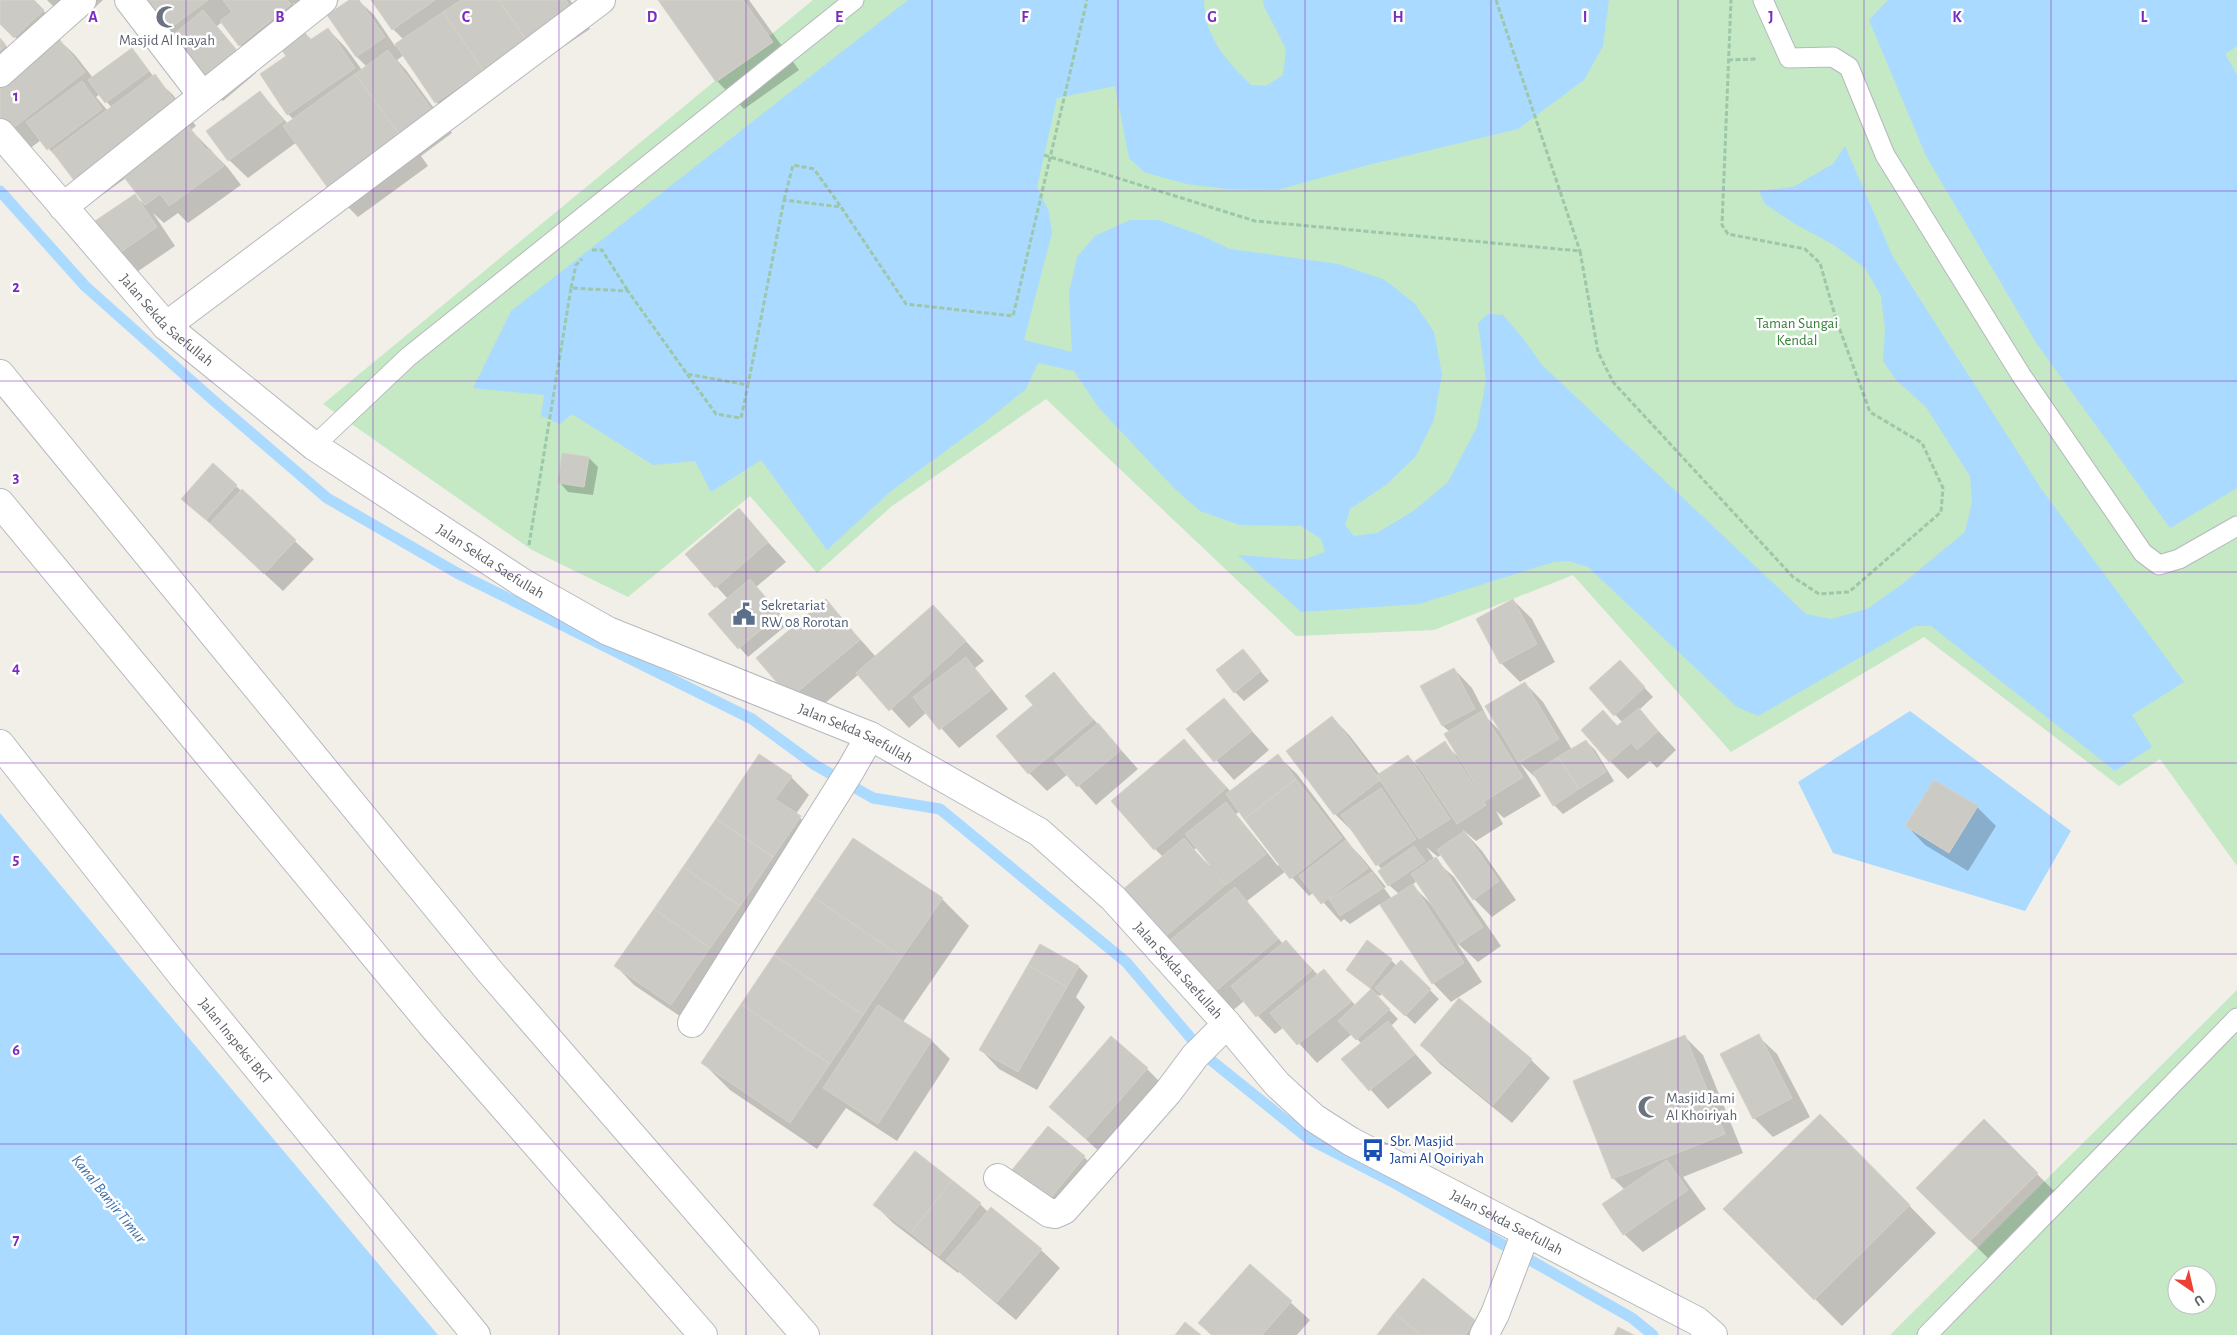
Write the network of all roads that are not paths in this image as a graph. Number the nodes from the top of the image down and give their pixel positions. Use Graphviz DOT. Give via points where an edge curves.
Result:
graph roads {
  1 [pos="82,0"];
  2 [pos="129,0"];
  3 [pos="323,0"];
  4 [pos="601,0"];
  5 [pos="854,0"];
  6 [pos="1763,0"];
  7 [pos="0,73"];
  8 [pos="202,95"];
  9 [pos="0,133"];
  10 [pos="63,207"];
  11 [pos="166,326"];
  12 [pos="0,374"];
  13 [pos="314,446"];
  14 [pos="0,503"];
  15 [pos="2237,526"];
  16 [pos="870,736"];
  17 [pos="0,744"];
  18 [pos="2237,1018"];
  19 [pos="692,1023"];
  20 [pos="1221,1030"];
  21 [pos="998,1178"];
  22 [pos="1520,1246"];
  23 [pos="476,1335"];
  24 [pos="703,1335"];
  25 [pos="805,1335"];
  26 [pos="1484,1335"];
  27 [pos="1713,1335"];
  28 [pos="1927,1335"];
  1 -- 7 [label="street"];
  2 -- 8 [label="street"];
  3 -- 8 [label="street"];
  4 -- 11 [label="street"];
  5 -- 13 [label="lane" via="408,357"];
  6 -- 15 [label="lane" via="1789,58 1833,57 1849,67 1885,155 2021,375 2143,553 2159,565 2179,559"];
  8 -- 10 [label="street"];
  9 -- 10 [label="street, Jalan Sekda Saefullah"];
  10 -- 11 [label="street, Jalan Sekda Saefullah"];
  11 -- 13 [label="street, Jalan Sekda Saefullah"];
  12 -- 25 [label="street" via="491,974"];
  13 -- 16 [label="street, Jalan Sekda Saefullah" via="523,583 608,631"];
  14 -- 24 [label="street" via="431,1024"];
  16 -- 19 [label="street"];
  16 -- 20 [label="street, Jalan Sekda Saefullah" via="1039,832 1113,898"];
  17 -- 23 [label="street, Jalan Inspeksi BKT" via="184,978"];
  18 -- 28 [label="lane"];
  20 -- 21 [label="street" via="1195,1056 1168,1092 1064,1210 1049,1213"];
  20 -- 22 [label="street, Jalan Sekda Saefullah" via="1314,1118"];
  22 -- 26 [label="street" via="1496,1314"];
  22 -- 27 [label="street, Jalan Sekda Saefullah" via="1697,1321"];
}
